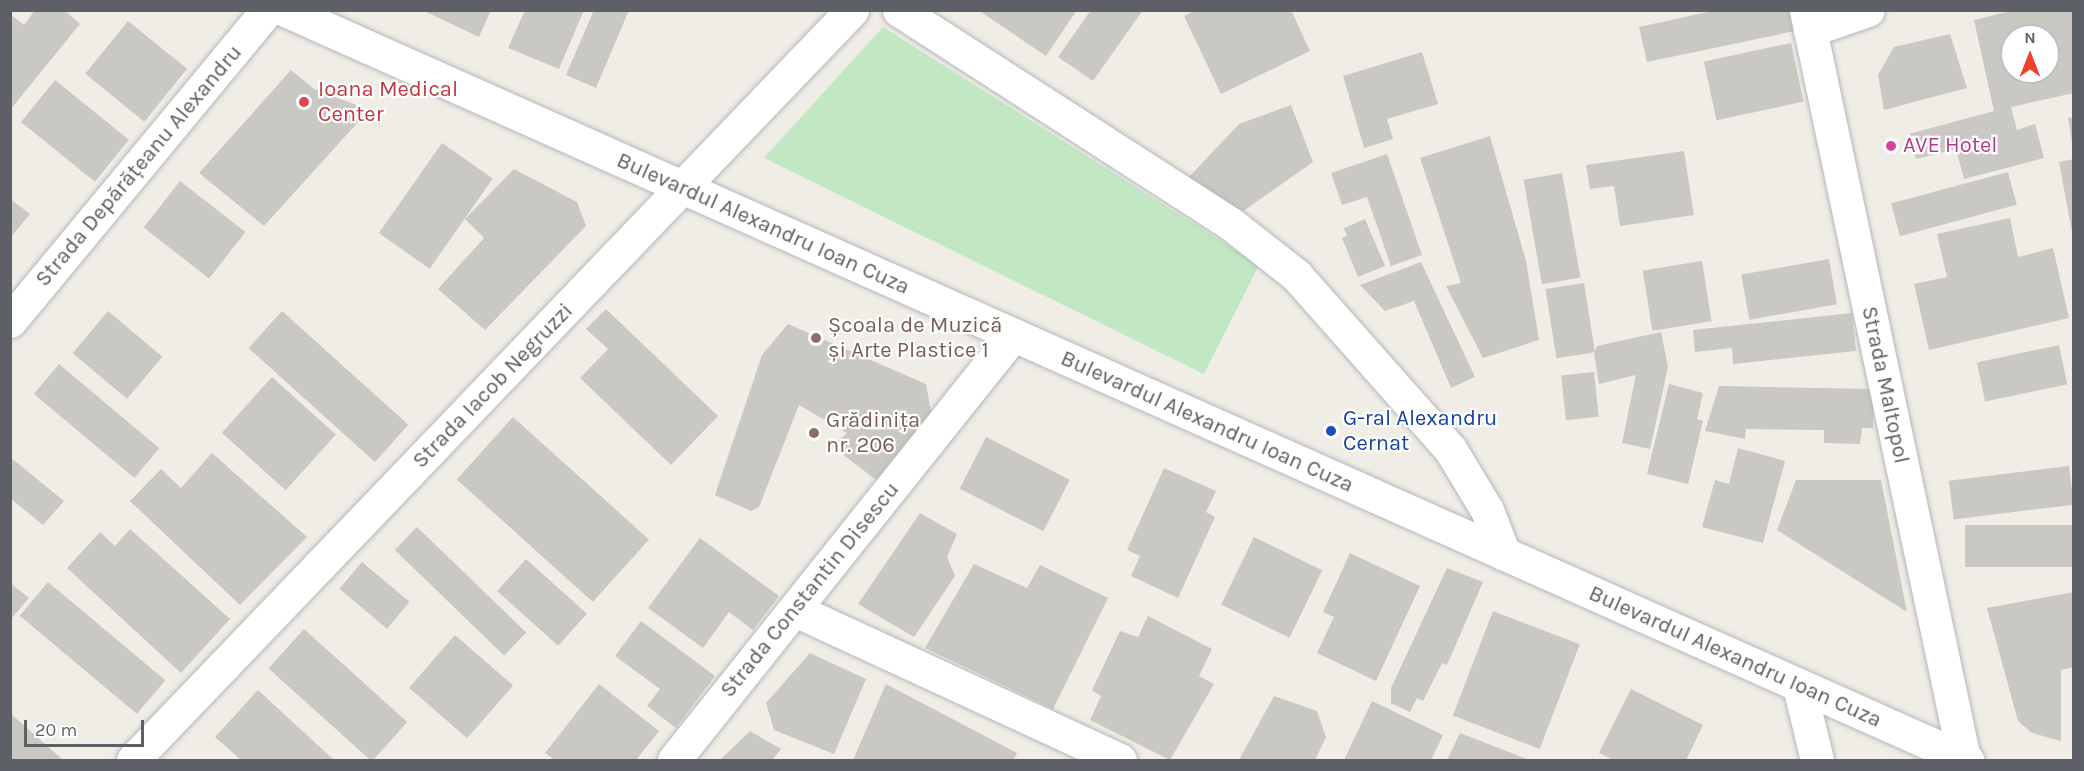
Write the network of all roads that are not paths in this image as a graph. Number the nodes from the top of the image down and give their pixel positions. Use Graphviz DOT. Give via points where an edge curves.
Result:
graph roads {
  1 [pos="267,10"];
  2 [pos="285,10"];
  3 [pos="852,10"];
  4 [pos="899,10"];
  5 [pos="1869,10"];
  6 [pos="1808,20"];
  7 [pos="681,187"];
  8 [pos="10,321"];
  9 [pos="1013,335"];
  10 [pos="1504,554"];
  11 [pos="795,610"];
  12 [pos="1799,686"];
  13 [pos="133,760"];
  14 [pos="674,760"];
  15 [pos="1120,760"];
  16 [pos="1817,760"];
  17 [pos="1965,760"];
  1 -- 8 [label="street, Strada Depărățeanu Alexandru"];
  2 -- 7 [label="street, Bulevardul Alexandru Ioan Cuza"];
  3 -- 7 [label="street, Strada Iacob Negruzzi"];
  4 -- 10 [label="street" via="1232,224 1289,269 1450,449 1487,510"];
  5 -- 6 [label="street"];
  6 -- 17 [label="street, Strada Maltopol"];
  7 -- 9 [label="street, Bulevardul Alexandru Ioan Cuza"];
  7 -- 13 [label="street, Strada Iacob Negruzzi"];
  9 -- 10 [label="street, Bulevardul Alexandru Ioan Cuza"];
  9 -- 11 [label="street, Strada Constantin Disescu"];
  10 -- 12 [label="street, Bulevardul Alexandru Ioan Cuza"];
  11 -- 14 [label="street, Strada Constantin Disescu"];
  11 -- 15 [label="street"];
  12 -- 16 [label="street"];
  12 -- 17 [label="street, Bulevardul Alexandru Ioan Cuza"];
}
